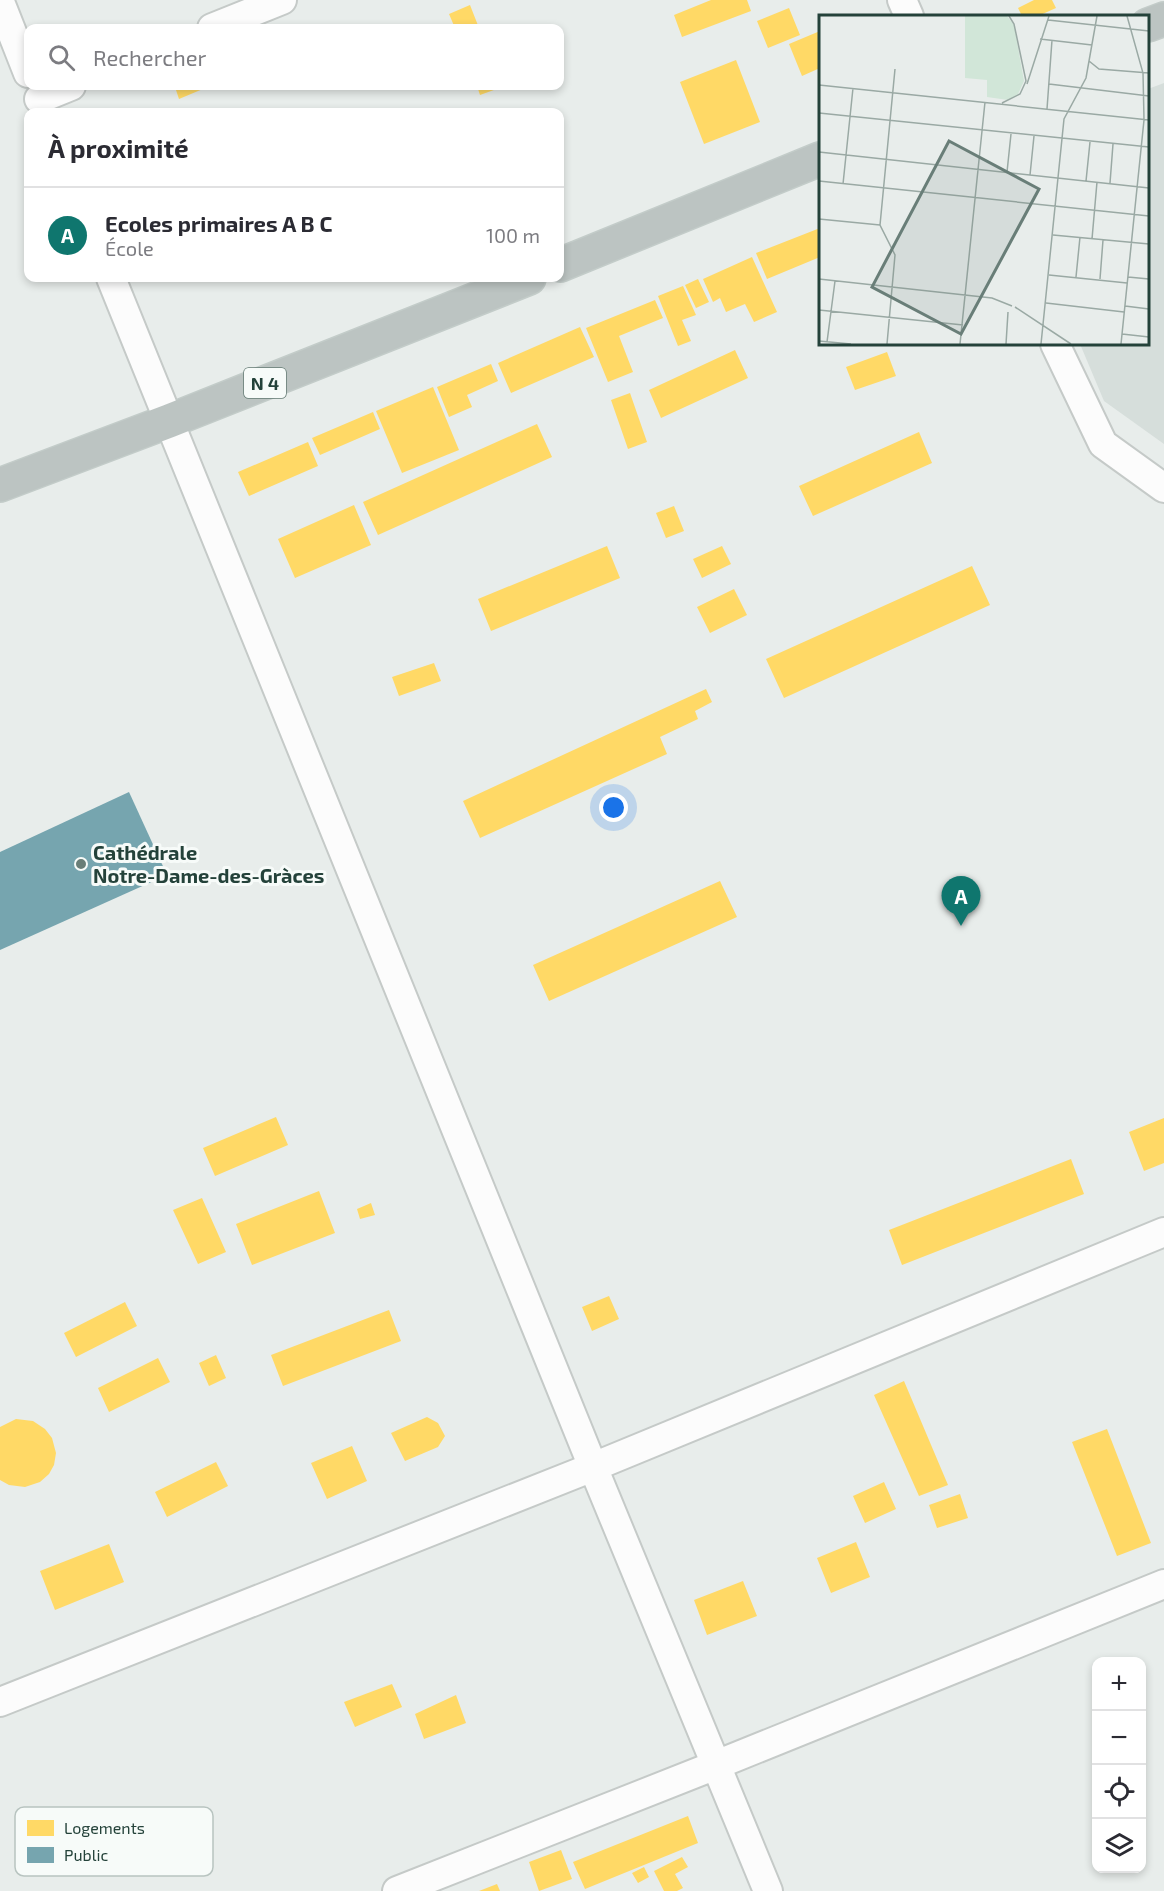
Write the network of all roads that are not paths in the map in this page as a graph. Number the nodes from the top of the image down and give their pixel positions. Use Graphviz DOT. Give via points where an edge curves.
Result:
graph roads {
  1 [pos="282,0"];
  2 [pos="902,0"];
  3 [pos="0,2"];
  4 [pos="909,15"];
  5 [pos="1164,19"];
  6 [pos="222,24"];
  7 [pos="1149,25"];
  8 [pos="24,62"];
  9 [pos="819,159"];
  10 [pos="564,263"];
  11 [pos="113,282"];
  12 [pos="519,282"];
  13 [pos="1055,345"];
  14 [pos="169,421"];
  15 [pos="0,485"];
  16 [pos="1164,488"];
  17 [pos="1164,1232"];
  18 [pos="593,1467"];
  19 [pos="1164,1584"];
  20 [pos="0,1702"];
  21 [pos="716,1765"];
  22 [pos="407,1889"];
  23 [pos="768,1891"];
  1 -- 6 [label="street"];
  2 -- 4 [label="street"];
  3 -- 8 [label="street"];
  5 -- 7 [label="highway"];
  9 -- 10 [label="highway"];
  11 -- 14 [label="street"];
  12 -- 14 [label="highway, N 4"];
  13 -- 16 [label="street" via="1102,444"];
  14 -- 15 [label="highway, N 4"];
  14 -- 18 [label="street"];
  17 -- 18 [label="street"];
  18 -- 20 [label="street"];
  18 -- 21 [label="street"];
  19 -- 21 [label="street"];
  21 -- 22 [label="street"];
  21 -- 23 [label="street"];
}
